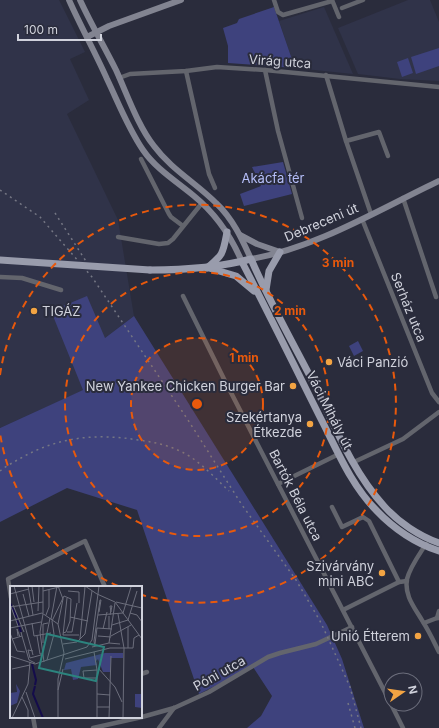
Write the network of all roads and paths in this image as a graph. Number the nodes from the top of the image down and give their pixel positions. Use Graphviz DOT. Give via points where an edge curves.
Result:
graph roads {
  1 [pos="68,0"];
  2 [pos="80,0"];
  3 [pos="181,0"];
  4 [pos="274,0"];
  5 [pos="332,0"];
  6 [pos="363,0"];
  7 [pos="342,8"];
  8 [pos="339,17"];
  9 [pos="96,33"];
  10 [pos="86,37"];
  11 [pos="265,70"];
  12 [pos="186,71"];
  13 [pos="326,75"];
  14 [pos="119,78"];
  15 [pos="439,88"];
  16 [pos="346,141"];
  17 [pos="388,156"];
  18 [pos="141,159"];
  19 [pos="439,181"];
  20 [pos="216,188"];
  21 [pos="403,198"];
  22 [pos="202,203"];
  23 [pos="371,214"];
  24 [pos="302,218"];
  25 [pos="362,219"];
  26 [pos="183,226"];
  27 [pos="227,232"];
  28 [pos="240,235"];
  29 [pos="118,238"];
  30 [pos="280,252"];
  31 [pos="251,259"];
  32 [pos="0,260"];
  33 [pos="242,262"];
  34 [pos="207,268"];
  35 [pos="0,277"];
  36 [pos="61,290"];
  37 [pos="266,293"];
  38 [pos="258,295"];
  39 [pos="183,296"];
  40 [pos="436,297"];
  41 [pos="439,402"];
  42 [pos="439,412"];
  43 [pos="339,454"];
  44 [pos="354,462"];
  45 [pos="278,484"];
  46 [pos="332,507"];
  47 [pos="429,539"];
  48 [pos="439,543"];
  49 [pos="424,546"];
  50 [pos="439,551"];
  51 [pos="407,581"];
  52 [pos="399,582"];
  53 [pos="105,586"];
  54 [pos="10,592"];
  55 [pos="343,610"];
  56 [pos="439,611"];
  57 [pos="438,618"];
  58 [pos="424,623"];
  59 [pos="352,627"];
  60 [pos="439,652"];
  61 [pos="147,672"];
  62 [pos="142,674"];
  63 [pos="383,688"];
  64 [pos="174,708"];
  65 [pos="395,712"];
  66 [pos="142,715"];
  67 [pos="33,718"];
  68 [pos="131,718"];
  69 [pos="35,728"];
  70 [pos="93,728"];
  71 [pos="159,728"];
  72 [pos="403,728"];
  1 -- 10 [label="main road"];
  2 -- 9 [label="main road"];
  3 -- 9 [label="main road"];
  4 -- 5 [label="street" via="278,12 283,15"];
  5 -- 8 [label="street"];
  6 -- 7 [label="street"];
  9 -- 10 [label="main road"];
  9 -- 14 [label="main road"];
  10 -- 22 [label="main road" via="143,150 159,168"];
  11 -- 12 [label="street, Virág utca" via="217,67"];
  11 -- 13 [label="street, Virág utca"];
  11 -- 24 [label="street" via="278,131"];
  12 -- 14 [label="street, Virág utca" via="130,74"];
  12 -- 20 [label="street" via="209,174"];
  13 -- 15 [label="street, Virág utca"];
  13 -- 16 [label="street"];
  14 -- 28 [label="main road" via="153,146 216,203"];
  16 -- 17 [label="street" via="380,132"];
  16 -- 23 [label="street"];
  18 -- 26 [label="street" via="169,214"];
  19 -- 21 [label="main road, Debreceni út"];
  21 -- 23 [label="main road, Debreceni út"];
  21 -- 40 [label="street"];
  22 -- 26 [label="street"];
  22 -- 27 [label="main road"];
  23 -- 25 [label="main road, Debreceni út"];
  25 -- 30 [label="main road, Debreceni út"];
  25 -- 41 [label="street, Serház utca" via="432,393"];
  26 -- 29 [label="street" via="168,243"];
  27 -- 33 [label="main road"];
  27 -- 34 [label="main road" via="220,257"];
  28 -- 30 [label="main road"];
  28 -- 31 [label="main road"];
  30 -- 31 [label="main road, Debreceni út"];
  30 -- 37 [label="main road" via="269,271"];
  31 -- 33 [label="main road, Debreceni út"];
  31 -- 37 [label="main road, Váci Mihály út"];
  32 -- 34 [label="main road, Debreceni út, bridge" via="150,270"];
  33 -- 34 [label="main road, Debreceni út"];
  33 -- 38 [label="main road, Váci Mihály út"];
  34 -- 38 [label="main road, Debreceni út" via="236,276"];
  35 -- 36 [label="street" via="37,281"];
  37 -- 44 [label="main road, Váci Mihály út"];
  38 -- 43 [label="main road, Váci Mihály út"];
  39 -- 45 [label="street, Bartók Béla utca"];
  42 -- 44 [label="street" via="403,439"];
  43 -- 45 [label="street"];
  43 -- 49 [label="main road, Váci Mihály út" via="359,490 376,510 396,529"];
  44 -- 47 [label="main road, Váci Mihály út" via="367,486 385,507 403,523"];
  45 -- 55 [label="street, Bartók Béla utca"];
  46 -- 52 [label="street" via="342,527 363,517 369,521"];
  47 -- 48 [label="main road, Váci Mihály út"];
  47 -- 49 [label="street"];
  49 -- 50 [label="main road, Váci Mihály út"];
  49 -- 51 [label="street" via="409,572"];
  51 -- 52 [label="street"];
  51 -- 58 [label="street" via="409,599"];
  52 -- 55 [label="street"];
  53 -- 54 [label="street" via="85,541 8,579"];
  55 -- 59 [label="street, Bartók Béla utca"];
  56 -- 57 [label="street"];
  57 -- 58 [label="street"];
  58 -- 60 [label="street"];
  59 -- 63 [label="street, Bartók Béla utca"];
  59 -- 64 [label="street, Póni utca" via="316,644 268,657 209,692"];
  61 -- 62 [label="street"];
  64 -- 66 [label="street, Póni utca"];
  64 -- 71 [label="street"];
  65 -- 72 [label="street, Bartók Béla utca"];
  67 -- 69 [label="street"];
  68 -- 70 [label="street, Póni utca"];
}
